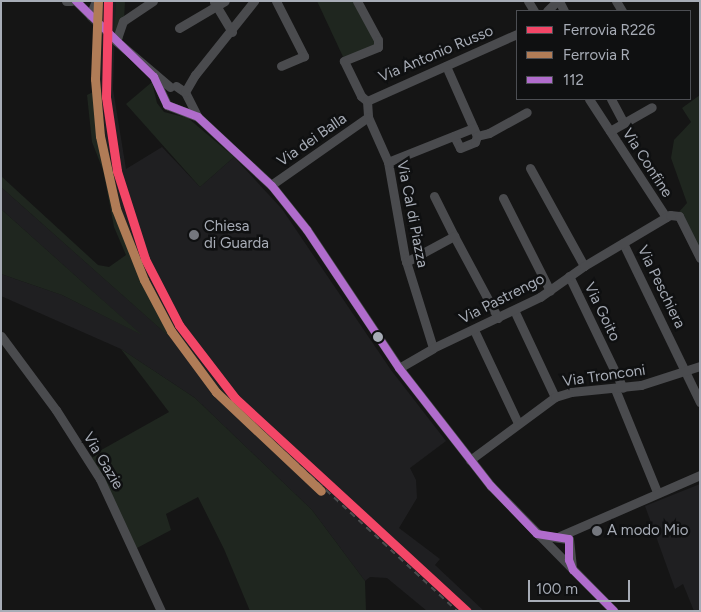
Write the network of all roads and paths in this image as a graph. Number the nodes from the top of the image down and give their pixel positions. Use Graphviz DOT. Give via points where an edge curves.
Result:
graph roads {
  1 [pos="66,1"];
  2 [pos="71,1"];
  3 [pos="76,1"];
  4 [pos="96,1"];
  5 [pos="153,1"];
  6 [pos="225,1"];
  7 [pos="254,1"];
  8 [pos="276,1"];
  9 [pos="357,1"];
  10 [pos="558,1"];
  11 [pos="215,4"];
  12 [pos="547,10"];
  13 [pos="179,28"];
  14 [pos="232,32"];
  15 [pos="516,34"];
  16 [pos="282,66"];
  17 [pos="446,66"];
  18 [pos="195,75"];
  19 [pos="154,77"];
  20 [pos="173,87"];
  21 [pos="186,95"];
  22 [pos="164,98"];
  23 [pos="590,100"];
  24 [pos="611,100"];
  25 [pos="367,101"];
  26 [pos="652,107"];
  27 [pos="175,108"];
  28 [pos="527,112"];
  29 [pos="198,117"];
  30 [pos="368,117"];
  31 [pos="624,123"];
  32 [pos="610,131"];
  33 [pos="475,132"];
  34 [pos="454,136"];
  35 [pos="388,162"];
  36 [pos="530,168"];
  37 [pos="271,185"];
  38 [pos="434,196"];
  39 [pos="503,198"];
  40 [pos="666,218"];
  41 [pos="454,236"];
  42 [pos="623,242"];
  43 [pos="700,258"];
  44 [pos="406,262"];
  45 [pos="584,266"];
  46 [pos="569,276"];
  47 [pos="550,291"];
  48 [pos="514,310"];
  49 [pos="498,318"];
  50 [pos="474,330"];
  51 [pos="1,336"];
  52 [pos="433,348"];
  53 [pos="700,366"];
  54 [pos="399,368"];
  55 [pos="687,372"];
  56 [pos="619,388"];
  57 [pos="555,397"];
  58 [pos="700,402"];
  59 [pos="518,422"];
  60 [pos="470,460"];
  61 [pos="700,475"];
  62 [pos="657,492"];
  63 [pos="585,523"];
  64 [pos="556,540"];
  65 [pos="569,546"];
  66 [pos="559,554"];
  67 [pos="573,570"];
  68 [pos="161,611"];
  69 [pos="614,611"];
  1 -- 2 [label="street"];
  3 -- 4 [label="street" via="90,15"];
  5 -- 19 [label="street" via="123,21 116,41"];
  6 -- 11 [label="street"];
  7 -- 14 [label="street"];
  8 -- 16 [label="street" via="304,56"];
  9 -- 25 [label="street, Via Cal di Piazza" via="378,40 378,48 344,61 361,96"];
  10 -- 12 [label="street"];
  11 -- 13 [label="street"];
  11 -- 14 [label="street"];
  14 -- 18 [label="street"];
  15 -- 17 [label="street, Via Antonio Russo"];
  17 -- 25 [label="street, Via Antonio Russo"];
  17 -- 33 [label="street"];
  18 -- 20 [label="street"];
  18 -- 21 [label="street"];
  19 -- 20 [label="street"];
  19 -- 22 [label="street"];
  20 -- 21 [label="street"];
  20 -- 22 [label="street"];
  21 -- 27 [label="street" via="184,105"];
  21 -- 29 [label="street"];
  22 -- 27 [label="street" via="167,105"];
  23 -- 32 [label="street, Via Confine"];
  24 -- 31 [label="street"];
  25 -- 30 [label="street, Via Cal di Piazza"];
  26 -- 31 [label="street"];
  27 -- 29 [label="street"];
  28 -- 33 [label="street" via="489,133"];
  29 -- 37 [label="street"];
  30 -- 35 [label="street, Via Cal di Piazza"];
  30 -- 37 [label="street, Via dei Balla"];
  31 -- 32 [label="street"];
  32 -- 40 [label="street, Via Confine"];
  33 -- 34 [label="street"];
  33 -- 34 [label="street" via="475,142 460,148"];
  34 -- 35 [label="street"];
  35 -- 44 [label="street, Via Cal di Piazza"];
  36 -- 45 [label="street"];
  37 -- 54 [label="street" via="307,230"];
  38 -- 41 [label="street"];
  39 -- 47 [label="street"];
  40 -- 42 [label="street, Via Pastrengo"];
  40 -- 43 [label="street, Via Confine" via="679,216"];
  41 -- 44 [label="street"];
  41 -- 49 [label="street"];
  42 -- 45 [label="street, Via Pastrengo"];
  42 -- 55 [label="street, Via Peschiera"];
  44 -- 52 [label="street, Via Cal di Piazza"];
  45 -- 46 [label="street, Via Pastrengo"];
  46 -- 47 [label="street, Via Pastrengo"];
  46 -- 56 [label="street, Via Goito"];
  47 -- 48 [label="street, Via Pastrengo"];
  48 -- 49 [label="street, Via Pastrengo"];
  48 -- 57 [label="street"];
  49 -- 50 [label="street, Via Pastrengo"];
  50 -- 52 [label="street, Via Pastrengo"];
  50 -- 59 [label="street"];
  51 -- 68 [label="street, Via Gazie" via="56,410 100,479"];
  52 -- 54 [label="street, Via Pastrengo"];
  53 -- 55 [label="street, Via Tronconi"];
  54 -- 60 [label="street"];
  55 -- 56 [label="street, Via Tronconi"];
  55 -- 58 [label="street, Via Peschiera"];
  56 -- 57 [label="street, Via Tronconi" via="571,392"];
  56 -- 62 [label="street, Via Goito"];
  57 -- 59 [label="street, Via Tronconi"];
  59 -- 60 [label="street, Via Tronconi"];
  60 -- 64 [label="street" via="537,534"];
  61 -- 62 [label="street"];
  62 -- 63 [label="street"];
  63 -- 64 [label="street"];
  63 -- 65 [label="street"];
  64 -- 65 [label="street"];
  64 -- 66 [label="street"];
  65 -- 66 [label="street"];
  65 -- 67 [label="street"];
  66 -- 67 [label="street"];
  67 -- 69 [label="street"];
}
